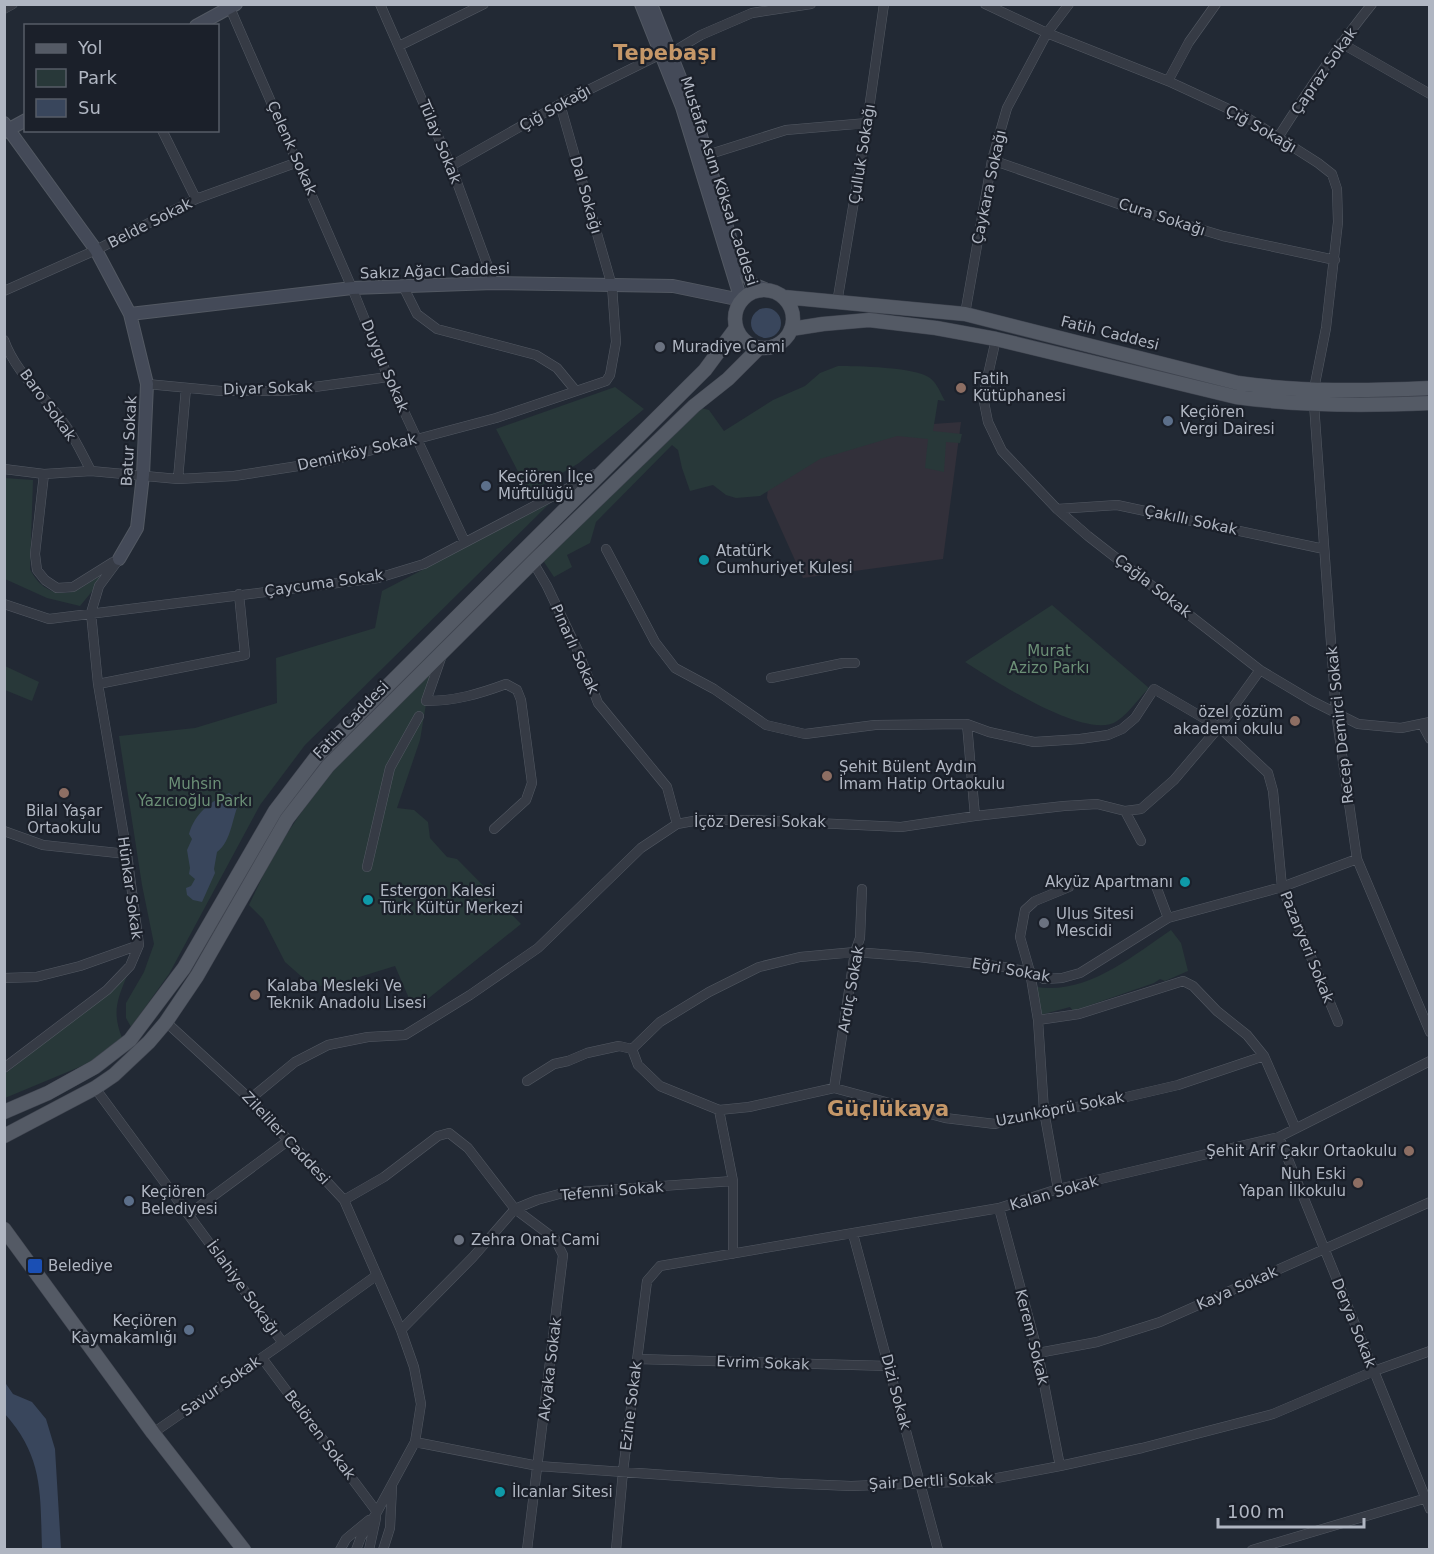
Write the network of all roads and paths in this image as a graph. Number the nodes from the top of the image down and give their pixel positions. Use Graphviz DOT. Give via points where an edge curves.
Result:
graph roads {
  1 [pos="13,4"];
  2 [pos="380,4"];
  3 [pos="484,4"];
  4 [pos="641,4"];
  5 [pos="651,4"];
  6 [pos="811,4"];
  7 [pos="884,4"];
  8 [pos="986,4"];
  9 [pos="1069,4"];
  10 [pos="1216,4"];
  11 [pos="1372,4"];
  12 [pos="233,6"];
  13 [pos="4,9"];
  14 [pos="200,24"];
  15 [pos="1047,33"];
  16 [pos="1341,43"];
  17 [pos="399,46"];
  18 [pos="666,53"];
  19 [pos="1168,81"];
  20 [pos="1430,94"];
  21 [pos="560,104"];
  22 [pos="24,121"];
  23 [pos="867,123"];
  24 [pos="6,128"];
  25 [pos="163,132"];
  26 [pos="1278,139"];
  27 [pos="708,154"];
  28 [pos="992,160"];
  29 [pos="298,162"];
  30 [pos="451,166"];
  31 [pos="196,199"];
  32 [pos="96,250"];
  33 [pos="1335,260"];
  34 [pos="494,283"];
  35 [pos="403,286"];
  36 [pos="612,286"];
  37 [pos="352,288"];
  38 [pos="765,289"];
  39 [pos="4,291"];
  40 [pos="784,297"];
  41 [pos="741,300"];
  42 [pos="837,303"];
  43 [pos="130,314"];
  44 [pos="965,314"];
  45 [pos="736,328"];
  46 [pos="791,329"];
  47 [pos="996,339"];
  48 [pos="4,340"];
  49 [pos="759,348"];
  50 [pos="388,377"];
  51 [pos="147,384"];
  52 [pos="186,388"];
  53 [pos="1430,388"];
  54 [pos="1314,389"];
  55 [pos="576,391"];
  56 [pos="1430,403"];
  57 [pos="1314,404"];
  58 [pos="417,439"];
  59 [pos="4,469"];
  60 [pos="605,469"];
  61 [pos="91,471"];
  62 [pos="44,474"];
  63 [pos="143,475"];
  64 [pos="178,479"];
  65 [pos="1057,509"];
  66 [pos="465,542"];
  67 [pos="606,549"];
  68 [pos="1324,549"];
  69 [pos="119,559"];
  70 [pos="533,562"];
  71 [pos="239,594"];
  72 [pos="4,604"];
  73 [pos="91,613"];
  74 [pos="444,650"];
  75 [pos="855,663"];
  76 [pos="1260,670"];
  77 [pos="771,678"];
  78 [pos="98,684"];
  79 [pos="1336,713"];
  80 [pos="419,716"];
  81 [pos="1426,723"];
  82 [pos="967,724"];
  83 [pos="1219,728"];
  84 [pos="1430,739"];
  85 [pos="1125,811"];
  86 [pos="975,816"];
  87 [pos="677,824"];
  88 [pos="494,829"];
  89 [pos="4,831"];
  90 [pos="1141,841"];
  91 [pos="127,855"];
  92 [pos="1357,859"];
  93 [pos="368,867"];
  94 [pos="1156,886"];
  95 [pos="1069,887"];
  96 [pos="1282,887"];
  97 [pos="862,889"];
  98 [pos="1168,918"];
  99 [pos="139,945"];
  100 [pos="855,952"];
  101 [pos="1030,972"];
  102 [pos="4,978"];
  103 [pos="1038,1020"];
  104 [pos="166,1022"];
  105 [pos="1338,1022"];
  106 [pos="1430,1032"];
  107 [pos="632,1049"];
  108 [pos="1264,1056"];
  109 [pos="1430,1060"];
  110 [pos="4,1068"];
  111 [pos="526,1080"];
  112 [pos="95,1088"];
  113 [pos="834,1088"];
  114 [pos="250,1099"];
  115 [pos="719,1110"];
  116 [pos="4,1112"];
  117 [pos="1044,1112"];
  118 [pos="1295,1127"];
  119 [pos="4,1136"];
  120 [pos="1279,1137"];
  121 [pos="289,1140"];
  122 [pos="733,1182"];
  123 [pos="1058,1189"];
  124 [pos="344,1200"];
  125 [pos="1430,1202"];
  126 [pos="999,1208"];
  127 [pos="515,1209"];
  128 [pos="189,1214"];
  129 [pos="6,1230"];
  130 [pos="853,1234"];
  131 [pos="1324,1249"];
  132 [pos="733,1254"];
  133 [pos="660,1266"];
  134 [pos="377,1275"];
  135 [pos="401,1330"];
  136 [pos="283,1343"];
  137 [pos="1430,1351"];
  138 [pos="1038,1353"];
  139 [pos="262,1358"];
  140 [pos="637,1359"];
  141 [pos="889,1366"];
  142 [pos="1374,1371"];
  143 [pos="153,1433"];
  144 [pos="415,1442"];
  145 [pos="538,1466"];
  146 [pos="1060,1467"];
  147 [pos="623,1472"];
  148 [pos="920,1482"];
  149 [pos="392,1485"];
  150 [pos="1427,1497"];
  151 [pos="1430,1509"];
  152 [pos="377,1512"];
  153 [pos="230,1533"];
  154 [pos="370,1547"];
  155 [pos="236,1550"];
  156 [pos="244,1550"];
  157 [pos="340,1550"];
  158 [pos="356,1550"];
  159 [pos="383,1550"];
  160 [pos="527,1550"];
  161 [pos="616,1550"];
  162 [pos="938,1550"];
  163 [pos="1252,1550"];
  1 -- 13 [label="street"];
  2 -- 17 [label="street, Tülay Sokak"];
  3 -- 17 [label="street"];
  4 -- 18 [label="street, Mustafa Asım Köksal Caddesi"];
  5 -- 18 [label="street, Mustafa Asım Köksal Caddesi"];
  6 -- 18 [label="street, Çığ Sokağı" via="752,12"];
  7 -- 23 [label="street, Çulluk Sokağı"];
  8 -- 15 [label="street, Çığ Sokağı"];
  9 -- 15 [label="street, Çaykara Sokağı"];
  10 -- 19 [label="street"];
  11 -- 16 [label="street, Çapraz Sokak"];
  12 -- 14 [label="street"];
  12 -- 29 [label="street, Çelenk Sokak"];
  15 -- 19 [label="street, Çığ Sokağı"];
  15 -- 28 [label="street, Çaykara Sokağı" via="1007,108"];
  16 -- 20 [label="street"];
  16 -- 26 [label="street, Çapraz Sokak"];
  17 -- 30 [label="street, Tülay Sokak"];
  18 -- 21 [label="street, Çığ Sokağı"];
  18 -- 27 [label="street, Mustafa Asım Köksal Caddesi"];
  18 -- 41 [label="street, Mustafa Asım Köksal Caddesi"];
  19 -- 26 [label="street, Çığ Sokağı" via="1246,117"];
  21 -- 30 [label="street, Çığ Sokağı"];
  21 -- 36 [label="street, Dal Sokağı"];
  22 -- 24 [label="street"];
  23 -- 27 [label="street" via="786,130"];
  23 -- 42 [label="street, Çulluk Sokağı"];
  24 -- 32 [label="street, Batur Sokak"];
  25 -- 31 [label="street"];
  26 -- 33 [label="street, Çığ Sokağı" via="1332,174 1337,189"];
  27 -- 38 [label="street, Mustafa Asım Köksal Caddesi" via="735,255 752,284"];
  28 -- 33 [label="street, Cura Sokağı" via="1223,236"];
  28 -- 44 [label="street, Çaykara Sokağı"];
  29 -- 31 [label="street, Belde Sokak"];
  29 -- 37 [label="street, Çelenk Sokak"];
  30 -- 34 [label="street, Tülay Sokak"];
  31 -- 32 [label="street, Belde Sokak"];
  32 -- 39 [label="street, Belde Sokak"];
  32 -- 43 [label="street, Batur Sokak"];
  33 -- 54 [label="street, Çığ Sokağı"];
  34 -- 35 [label="street, Sakız Ağacı Caddesi"];
  34 -- 36 [label="street, Sakız Ağacı Caddesi"];
  35 -- 37 [label="street, Sakız Ağacı Caddesi"];
  35 -- 55 [label="street" via="417,314 437,329 536,355 557,368"];
  36 -- 41 [label="street, Sakız Ağacı Caddesi" via="673,286"];
  36 -- 55 [label="street, Demirköy Sokak" via="616,342 610,375 606,381"];
  37 -- 43 [label="street, Sakız Ağacı Caddesi"];
  37 -- 50 [label="street, Duygu Sokak"];
  38 -- 40 [label="main road"];
  38 -- 41 [label="main road"];
  40 -- 42 [label="main road, Fatih Caddesi"];
  40 -- 46 [label="main road" via="792,312"];
  41 -- 45 [label="main road" via="734,318"];
  42 -- 44 [label="main road, Fatih Caddesi"];
  43 -- 51 [label="street, Batur Sokak"];
  44 -- 54 [label="main road, Fatih Caddesi" via="1238,383"];
  45 -- 49 [label="main road" via="745,341"];
  45 -- 60 [label="main road, Fatih Caddesi" via="705,370"];
  46 -- 47 [label="main road" via="869,320"];
  46 -- 49 [label="main road" via="778,344"];
  47 -- 57 [label="main road" via="1236,397"];
  47 -- 65 [label="street, Çağla Sokak" via="983,397 988,422 1002,451"];
  48 -- 61 [label="street, Baro Sokak" via="32,386 66,426"];
  49 -- 70 [label="main road, Fatih Caddesi"];
  50 -- 52 [label="street, Diyar Sokak" via="285,391"];
  50 -- 58 [label="street, Duygu Sokak"];
  51 -- 52 [label="street, Diyar Sokak"];
  51 -- 63 [label="street, Batur Sokak"];
  52 -- 64 [label="street"];
  53 -- 54 [label="main road, Fatih Caddesi"];
  55 -- 58 [label="street, Demirköy Sokak"];
  56 -- 57 [label="main road"];
  57 -- 68 [label="street, Recep Demirci Sokak"];
  58 -- 64 [label="street, Demirköy Sokak" via="324,462 234,476"];
  58 -- 66 [label="street, Duygu Sokak"];
  59 -- 62 [label="street, Demirköy Sokak"];
  60 -- 66 [label="street, Çaycuma Sokak"];
  60 -- 116 [label="main road, Fatih Caddesi" via="317,756 275,811 184,968 130,1040 95,1067 48,1094"];
  61 -- 62 [label="street, Demirköy Sokak"];
  61 -- 63 [label="street, Demirköy Sokak"];
  62 -- 69 [label="street, Batur Sokak" via="35,554 37,570 45,580 57,588 73,586"];
  63 -- 64 [label="street, Demirköy Sokak"];
  63 -- 69 [label="street, Batur Sokak" via="137,528"];
  65 -- 68 [label="street, Çakıllı Sokak" via="1117,505"];
  65 -- 76 [label="street, Çağla Sokak"];
  66 -- 71 [label="street, Çaycuma Sokak" via="424,564 378,578"];
  67 -- 82 [label="street, Pazaryeri Sokak" via="655,642 675,668 766,725 805,734 875,724"];
  68 -- 79 [label="street, Recep Demirci Sokak"];
  69 -- 73 [label="street, Hünkar Sokak" via="99,586"];
  70 -- 74 [label="main road, Fatih Caddesi"];
  70 -- 87 [label="street, Pınarlı Sokak" via="578,651 598,703 667,787"];
  71 -- 73 [label="street, Çaycuma Sokak"];
  71 -- 78 [label="street" via="245,655"];
  72 -- 73 [label="street, Çaycuma Sokak" via="49,619"];
  73 -- 78 [label="street, Hünkar Sokak"];
  74 -- 88 [label="street" via="426,701 476,696 506,684 517,690 521,700 532,783 525,800"];
  74 -- 104 [label="main road, Fatih Caddesi" via="328,766 287,819 197,976"];
  75 -- 77 [label="street"];
  76 -- 79 [label="street, Çağla Sokak"];
  76 -- 83 [label="street"];
  78 -- 91 [label="street, Hünkar Sokak"];
  79 -- 81 [label="street, Çağla Sokak" via="1358,724 1401,728"];
  79 -- 92 [label="street, Recep Demirci Sokak"];
  80 -- 93 [label="street" via="390,768"];
  81 -- 84 [label="street"];
  82 -- 83 [label="street, Pazaryeri Sokak" via="1034,741 1108,735 1135,718 1154,688"];
  82 -- 86 [label="street"];
  83 -- 85 [label="street" via="1174,780 1141,809"];
  83 -- 96 [label="street, Pazaryeri Sokak" via="1268,773"];
  85 -- 86 [label="street, İçöz Deresi Sokak" via="1097,804"];
  85 -- 90 [label="street"];
  86 -- 87 [label="street, İçöz Deresi Sokak" via="901,827 752,820"];
  87 -- 114 [label="street, İçöz Deresi Sokak" via="641,848 538,948 470,995 405,1035 368,1036 327,1045 296,1062"];
  89 -- 91 [label="street" via="43,845"];
  91 -- 99 [label="street, Hünkar Sokak"];
  92 -- 96 [label="street, Eğri Sokak"];
  92 -- 106 [label="street, Recep Demirci Sokak"];
  94 -- 98 [label="street"];
  95 -- 101 [label="street" via="1035,901 1025,910 1020,937"];
  96 -- 98 [label="street, Eğri Sokak"];
  96 -- 105 [label="street, Pazaryeri Sokak"];
  97 -- 100 [label="street, Ardıç Sokak" via="860,938"];
  98 -- 101 [label="street, Eğri Sokak" via="1080,974 1044,979"];
  99 -- 102 [label="street" via="36,977"];
  99 -- 110 [label="street, Hünkar Sokak" via="130,966 107,990"];
  100 -- 101 [label="street, Eğri Sokak"];
  100 -- 107 [label="street, Eğri Sokak" via="800,957 759,967 660,1022"];
  100 -- 113 [label="street, Ardıç Sokak"];
  101 -- 103 [label="street"];
  103 -- 108 [label="street" via="1079,1014 1183,981 1247,1035"];
  103 -- 117 [label="street"];
  104 -- 112 [label="main road, Fatih Caddesi" via="114,1075"];
  104 -- 114 [label="street, Zileliler Caddesi"];
  107 -- 111 [label="street" via="619,1046 586,1053 554,1064"];
  107 -- 115 [label="street, Uzunköprü Sokak" via="639,1065 660,1086"];
  108 -- 117 [label="street, Uzunköprü Sokak" via="1178,1085"];
  108 -- 118 [label="street"];
  109 -- 118 [label="street, Kalan Sokak"];
  112 -- 119 [label="main road, Fatih Caddesi"];
  112 -- 128 [label="street, İslahiye Sokağı"];
  113 -- 115 [label="street, Uzunköprü Sokak"];
  113 -- 117 [label="street, Uzunköprü Sokak" via="945,1118 995,1124"];
  114 -- 121 [label="street, Zileliler Caddesi"];
  115 -- 122 [label="street"];
  117 -- 123 [label="street"];
  118 -- 120 [label="street, Kalan Sokak"];
  120 -- 123 [label="street, Kalan Sokak"];
  120 -- 131 [label="street, Derya Sokak"];
  121 -- 124 [label="street, Zileliler Caddesi"];
  121 -- 128 [label="street"];
  122 -- 127 [label="street, Tefenni Sokak" via="563,1193"];
  122 -- 132 [label="street"];
  123 -- 126 [label="street, Kalan Sokak"];
  124 -- 127 [label="street, Akyaka Sokak" via="384,1177 438,1136 449,1133 468,1148"];
  124 -- 134 [label="street, Zileliler Caddesi"];
  125 -- 131 [label="street, Kaya Sokak"];
  126 -- 130 [label="street, Kalan Sokak"];
  126 -- 138 [label="street, Kerem Sokak"];
  127 -- 135 [label="street, Tefenni Sokak"];
  127 -- 145 [label="street, Akyaka Sokak" via="555,1239 563,1255"];
  128 -- 136 [label="street, İslahiye Sokağı"];
  129 -- 143 [label="main road"];
  130 -- 132 [label="street, Kalan Sokak"];
  130 -- 141 [label="street, Dizi Sokak"];
  131 -- 138 [label="street, Kaya Sokak" via="1160,1322 1097,1342"];
  131 -- 142 [label="street, Derya Sokak"];
  132 -- 133 [label="street, Kalan Sokak"];
  133 -- 140 [label="street, Ezine Sokak" via="647,1281"];
  134 -- 135 [label="street, Zileliler Caddesi"];
  134 -- 136 [label="street, Savur Sokak"];
  135 -- 144 [label="street, Zileliler Caddesi" via="421,1404"];
  136 -- 139 [label="street, Savur Sokak"];
  137 -- 142 [label="street, Şair Dertli Sokak"];
  138 -- 146 [label="street, Kerem Sokak"];
  139 -- 143 [label="street, Savur Sokak"];
  139 -- 152 [label="street, Belören Sokak"];
  140 -- 141 [label="street, Evrim Sokak"];
  140 -- 147 [label="street, Ezine Sokak"];
  141 -- 148 [label="street, Dizi Sokak"];
  142 -- 146 [label="street, Şair Dertli Sokak" via="1273,1414"];
  142 -- 150 [label="street, Derya Sokak"];
  143 -- 153 [label="main road"];
  144 -- 145 [label="street, Şair Dertli Sokak"];
  144 -- 149 [label="street, Zileliler Caddesi"];
  145 -- 147 [label="street, Şair Dertli Sokak"];
  145 -- 160 [label="street, Akyaka Sokak"];
  146 -- 148 [label="street, Şair Dertli Sokak" via="981,1481"];
  147 -- 148 [label="street, Şair Dertli Sokak" via="780,1484 851,1486"];
  147 -- 161 [label="street, Ezine Sokak"];
  148 -- 162 [label="street, Dizi Sokak"];
  149 -- 152 [label="street, Zileliler Caddesi"];
  149 -- 159 [label="street" via="390,1528"];
  150 -- 151 [label="street, Derya Sokak"];
  150 -- 163 [label="street"];
  152 -- 154 [label="street"];
  152 -- 157 [label="street" via="346,1539"];
  152 -- 158 [label="street, Zileliler Caddesi"];
  153 -- 155 [label="main road"];
  153 -- 156 [label="main road"];
}
